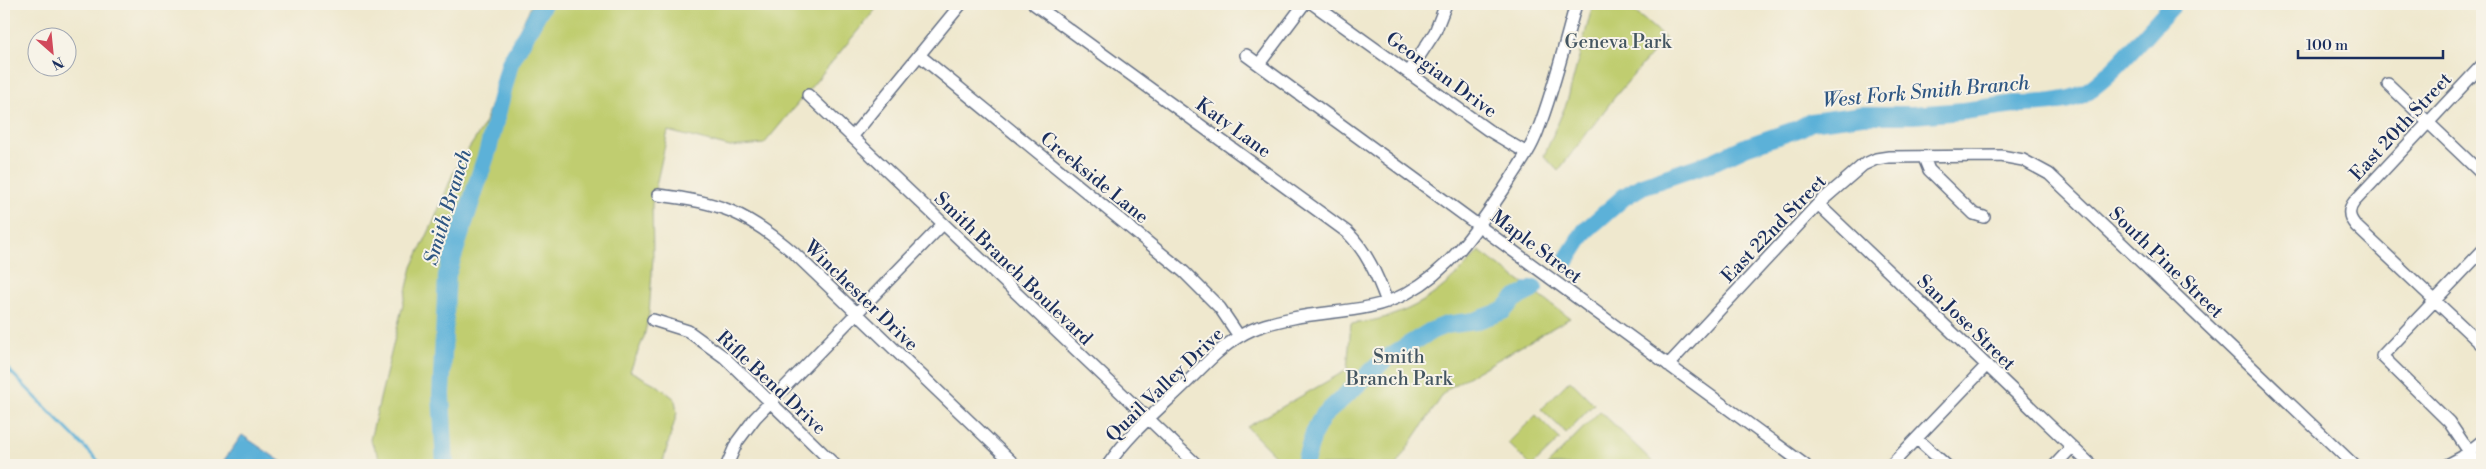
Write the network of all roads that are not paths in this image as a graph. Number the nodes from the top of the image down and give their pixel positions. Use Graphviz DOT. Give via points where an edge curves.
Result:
graph roads {
  1 [pos="961,4"];
  2 [pos="1034,4"];
  3 [pos="1304,4"];
  4 [pos="1313,4"];
  5 [pos="1446,4"];
  6 [pos="1576,4"];
  7 [pos="919,55"];
  8 [pos="1246,55"];
  9 [pos="1259,64"];
  10 [pos="2482,65"];
  11 [pos="1409,72"];
  12 [pos="2388,84"];
  13 [pos="808,95"];
  14 [pos="2427,122"];
  15 [pos="852,137"];
  16 [pos="1527,153"];
  17 [pos="1924,158"];
  18 [pos="2482,174"];
  19 [pos="658,195"];
  20 [pos="1818,204"];
  21 [pos="1984,217"];
  22 [pos="943,224"];
  23 [pos="1480,225"];
  24 [pos="2482,251"];
  25 [pos="2435,301"];
  26 [pos="1387,302"];
  27 [pos="857,314"];
  28 [pos="653,320"];
  29 [pos="1239,336"];
  30 [pos="2482,345"];
  31 [pos="1668,365"];
  32 [pos="1987,365"];
  33 [pos="770,403"];
  34 [pos="1148,420"];
  35 [pos="1917,439"];
  36 [pos="2482,441"];
  37 [pos="2072,447"];
  38 [pos="2470,451"];
  39 [pos="727,465"];
  40 [pos="835,465"];
  41 [pos="1016,465"];
  42 [pos="1108,465"];
  43 [pos="1197,465"];
  44 [pos="1805,465"];
  45 [pos="1892,465"];
  46 [pos="1946,465"];
  47 [pos="2056,465"];
  48 [pos="2091,465"];
  49 [pos="2354,465"];
  50 [pos="2446,465"];
  51 [pos="2478,465"];
  1 -- 7 [label="street"];
  2 -- 26 [label="street, Katy Lane" via="1347,232 1370,260"];
  3 -- 9 [label="street"];
  4 -- 11 [label="street, Georgian Drive"];
  5 -- 11 [label="street" via="1435,32"];
  6 -- 16 [label="street, Quail Valley Drive" via="1552,88"];
  7 -- 15 [label="street"];
  7 -- 29 [label="street, Creekside Lane" via="1184,272 1220,308"];
  8 -- 9 [label="street, Maple Street"];
  9 -- 23 [label="street, Maple Street"];
  10 -- 14 [label="street, East 20th Street"];
  11 -- 16 [label="street, Georgian Drive" via="1488,130"];
  12 -- 14 [label="street"];
  13 -- 15 [label="street, Smith Branch Boulevard"];
  14 -- 18 [label="street"];
  14 -- 25 [label="street, East 20th Street" via="2354,202 2349,214 2356,226"];
  15 -- 22 [label="street, Smith Branch Boulevard"];
  16 -- 23 [label="street, Quail Valley Drive"];
  17 -- 20 [label="street, East 22nd Street" via="1876,159 1852,172"];
  17 -- 21 [label="street" via="1929,170 1974,214"];
  17 -- 49 [label="street, South Pine Street" via="2001,156 2023,160 2049,174"];
  19 -- 27 [label="street, Winchester Drive" via="718,205 758,224 794,253"];
  20 -- 31 [label="street, East 22nd Street"];
  20 -- 32 [label="street, San Jose Street"];
  22 -- 27 [label="street"];
  22 -- 34 [label="street, Smith Branch Boulevard"];
  23 -- 26 [label="street, Quail Valley Drive" via="1432,278"];
  23 -- 31 [label="street, Maple Street"];
  24 -- 25 [label="street"];
  25 -- 30 [label="street"];
  25 -- 38 [label="street" via="2382,356 2449,422"];
  26 -- 29 [label="street, Quail Valley Drive" via="1367,308 1294,317 1256,327"];
  27 -- 33 [label="street"];
  27 -- 41 [label="street, Winchester Drive"];
  28 -- 33 [label="street, Rifle Bend Drive" via="688,330 705,342"];
  29 -- 34 [label="street, Quail Valley Drive"];
  31 -- 44 [label="street, Maple Street"];
  32 -- 35 [label="street"];
  32 -- 37 [label="street, San Jose Street"];
  33 -- 39 [label="street" via="746,428"];
  33 -- 40 [label="street, Rifle Bend Drive"];
  34 -- 42 [label="street, Quail Valley Drive"];
  34 -- 43 [label="street, Smith Branch Boulevard"];
  35 -- 45 [label="street"];
  35 -- 46 [label="street"];
  36 -- 38 [label="street"];
  37 -- 47 [label="street"];
  37 -- 48 [label="street, San Jose Street"];
  38 -- 50 [label="street"];
  38 -- 51 [label="street"];
}
